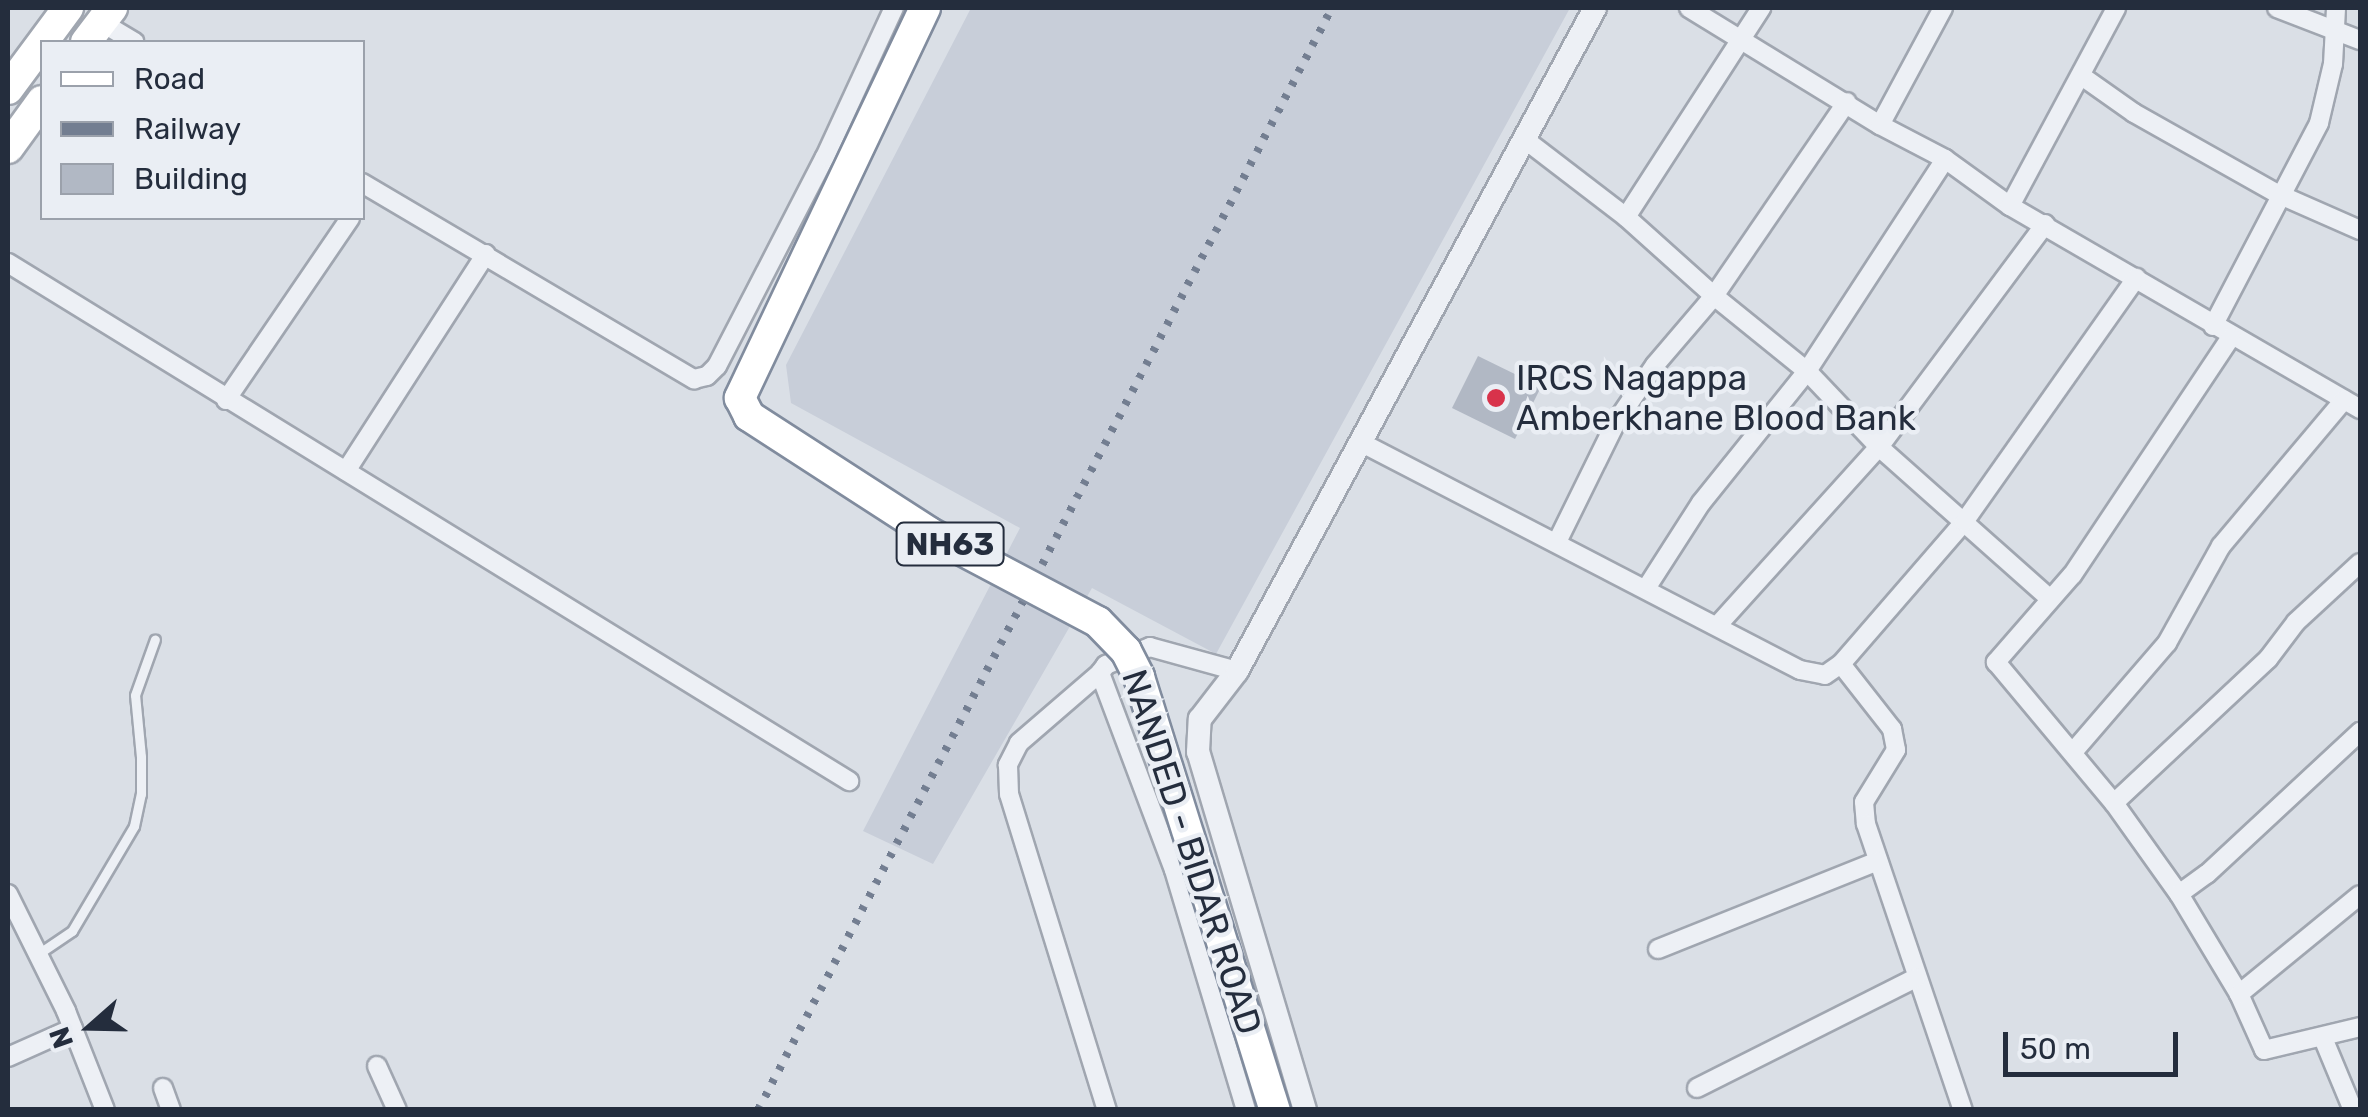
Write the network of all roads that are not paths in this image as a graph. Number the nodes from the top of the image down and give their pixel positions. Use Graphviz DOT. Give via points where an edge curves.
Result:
graph roads {
  1 [pos="68,8"];
  2 [pos="894,8"];
  3 [pos="925,8"];
  4 [pos="1595,8"];
  5 [pos="1690,8"];
  6 [pos="1761,8"];
  7 [pos="1943,8"];
  8 [pos="2116,8"];
  9 [pos="2277,8"];
  10 [pos="2336,8"];
  11 [pos="100,24"];
  12 [pos="2335,31"];
  13 [pos="44,40"];
  14 [pos="130,40"];
  15 [pos="1742,40"];
  16 [pos="2360,40"];
  17 [pos="40,46"];
  18 [pos="2083,77"];
  19 [pos="8,89"];
  20 [pos="1847,102"];
  21 [pos="40,104"];
  22 [pos="1880,125"];
  23 [pos="1527,141"];
  24 [pos="8,148"];
  25 [pos="1946,158"];
  26 [pos="365,189"];
  27 [pos="2278,194"];
  28 [pos="2010,206"];
  29 [pos="1626,216"];
  30 [pos="349,220"];
  31 [pos="2045,224"];
  32 [pos="2360,230"];
  33 [pos="486,254"];
  34 [pos="8,264"];
  35 [pos="2136,278"];
  36 [pos="1714,296"];
  37 [pos="2212,326"];
  38 [pos="2231,336"];
  39 [pos="1808,372"];
  40 [pos="226,400"];
  41 [pos="2352,404"];
  42 [pos="1362,442"];
  43 [pos="1879,447"];
  44 [pos="346,471"];
  45 [pos="1964,522"];
  46 [pos="1557,542"];
  47 [pos="2360,563"];
  48 [pos="1647,587"];
  49 [pos="2050,598"];
  50 [pos="1718,626"];
  51 [pos="156,639"];
  52 [pos="1841,664"];
  53 [pos="1237,671"];
  54 [pos="1100,673"];
  55 [pos="2360,732"];
  56 [pos="2073,752"];
  57 [pos="849,781"];
  58 [pos="2114,803"];
  59 [pos="1878,861"];
  60 [pos="8,894"];
  61 [pos="2179,894"];
  62 [pos="2360,895"];
  63 [pos="1658,949"];
  64 [pos="38,954"];
  65 [pos="1916,978"];
  66 [pos="2239,994"];
  67 [pos="73,1028"];
  68 [pos="2360,1028"];
  69 [pos="2323,1038"];
  70 [pos="8,1058"];
  71 [pos="377,1066"];
  72 [pos="163,1088"];
  73 [pos="1698,1088"];
  74 [pos="105,1110"];
  75 [pos="171,1110"];
  76 [pos="397,1110"];
  77 [pos="1107,1110"];
  78 [pos="1246,1110"];
  79 [pos="1274,1110"];
  80 [pos="1306,1110"];
  81 [pos="1963,1110"];
  82 [pos="2353,1110"];
  1 -- 13 [label="main road"];
  2 -- 33 [label="street" via="825,157 707,376 694,379"];
  3 -- 79 [label="main road, NANDED - BIDAR ROAD / NH63, bridge" via="740,398 749,416 928,532 1098,622 1126,650"];
  4 -- 23 [label="street"];
  5 -- 15 [label="street"];
  6 -- 15 [label="street"];
  7 -- 22 [label="street"];
  8 -- 18 [label="street"];
  9 -- 12 [label="street"];
  10 -- 12 [label="street"];
  11 -- 14 [label="street"];
  12 -- 16 [label="street"];
  12 -- 27 [label="street" via="2319,123"];
  15 -- 20 [label="street"];
  15 -- 29 [label="street"];
  17 -- 19 [label="main road"];
  18 -- 27 [label="street"];
  18 -- 28 [label="street"];
  20 -- 22 [label="street"];
  20 -- 36 [label="street"];
  21 -- 24 [label="main road"];
  22 -- 25 [label="street"];
  23 -- 29 [label="street"];
  23 -- 42 [label="street"];
  25 -- 28 [label="street"];
  25 -- 39 [label="street"];
  26 -- 33 [label="street"];
  27 -- 32 [label="street"];
  27 -- 37 [label="street"];
  28 -- 31 [label="street"];
  29 -- 36 [label="street"];
  30 -- 40 [label="street"];
  31 -- 35 [label="street"];
  31 -- 43 [label="street"];
  33 -- 44 [label="street"];
  34 -- 40 [label="street"];
  35 -- 37 [label="street"];
  35 -- 45 [label="street"];
  36 -- 39 [label="street"];
  36 -- 46 [label="street" via="1616,422"];
  37 -- 38 [label="street"];
  38 -- 41 [label="street"];
  38 -- 49 [label="street" via="2072,575"];
  39 -- 43 [label="street"];
  39 -- 48 [label="street" via="1701,503"];
  40 -- 44 [label="street"];
  41 -- 56 [label="street" via="2221,546 2167,643"];
  42 -- 46 [label="street"];
  42 -- 53 [label="street"];
  43 -- 45 [label="street"];
  43 -- 50 [label="street"];
  44 -- 57 [label="street"];
  45 -- 49 [label="street"];
  45 -- 52 [label="street"];
  46 -- 48 [label="street"];
  47 -- 58 [label="street" via="2296,622 2268,660"];
  48 -- 50 [label="street"];
  49 -- 56 [label="street" via="1996,662"];
  50 -- 52 [label="street" via="1800,670 1824,675"];
  51 -- 64 [label="lane" via="135,695 141,775 134,826 72,931"];
  52 -- 59 [label="street" via="1892,729 1896,750 1864,802"];
  53 -- 54 [label="street" via="1150,647"];
  53 -- 80 [label="street" via="1200,718 1198,752"];
  54 -- 77 [label="street" via="1019,744 1008,765 1009,794"];
  54 -- 78 [label="street" via="1174,870"];
  55 -- 61 [label="street"];
  56 -- 58 [label="street"];
  58 -- 61 [label="street"];
  59 -- 63 [label="street"];
  59 -- 65 [label="street"];
  60 -- 64 [label="street"];
  61 -- 66 [label="street"];
  62 -- 66 [label="street"];
  64 -- 67 [label="street"];
  65 -- 73 [label="street"];
  65 -- 81 [label="street"];
  66 -- 69 [label="street" via="2264,1050"];
  67 -- 70 [label="street"];
  67 -- 74 [label="street"];
  68 -- 69 [label="street"];
  69 -- 82 [label="street"];
  71 -- 76 [label="street"];
  72 -- 75 [label="street"];
}
